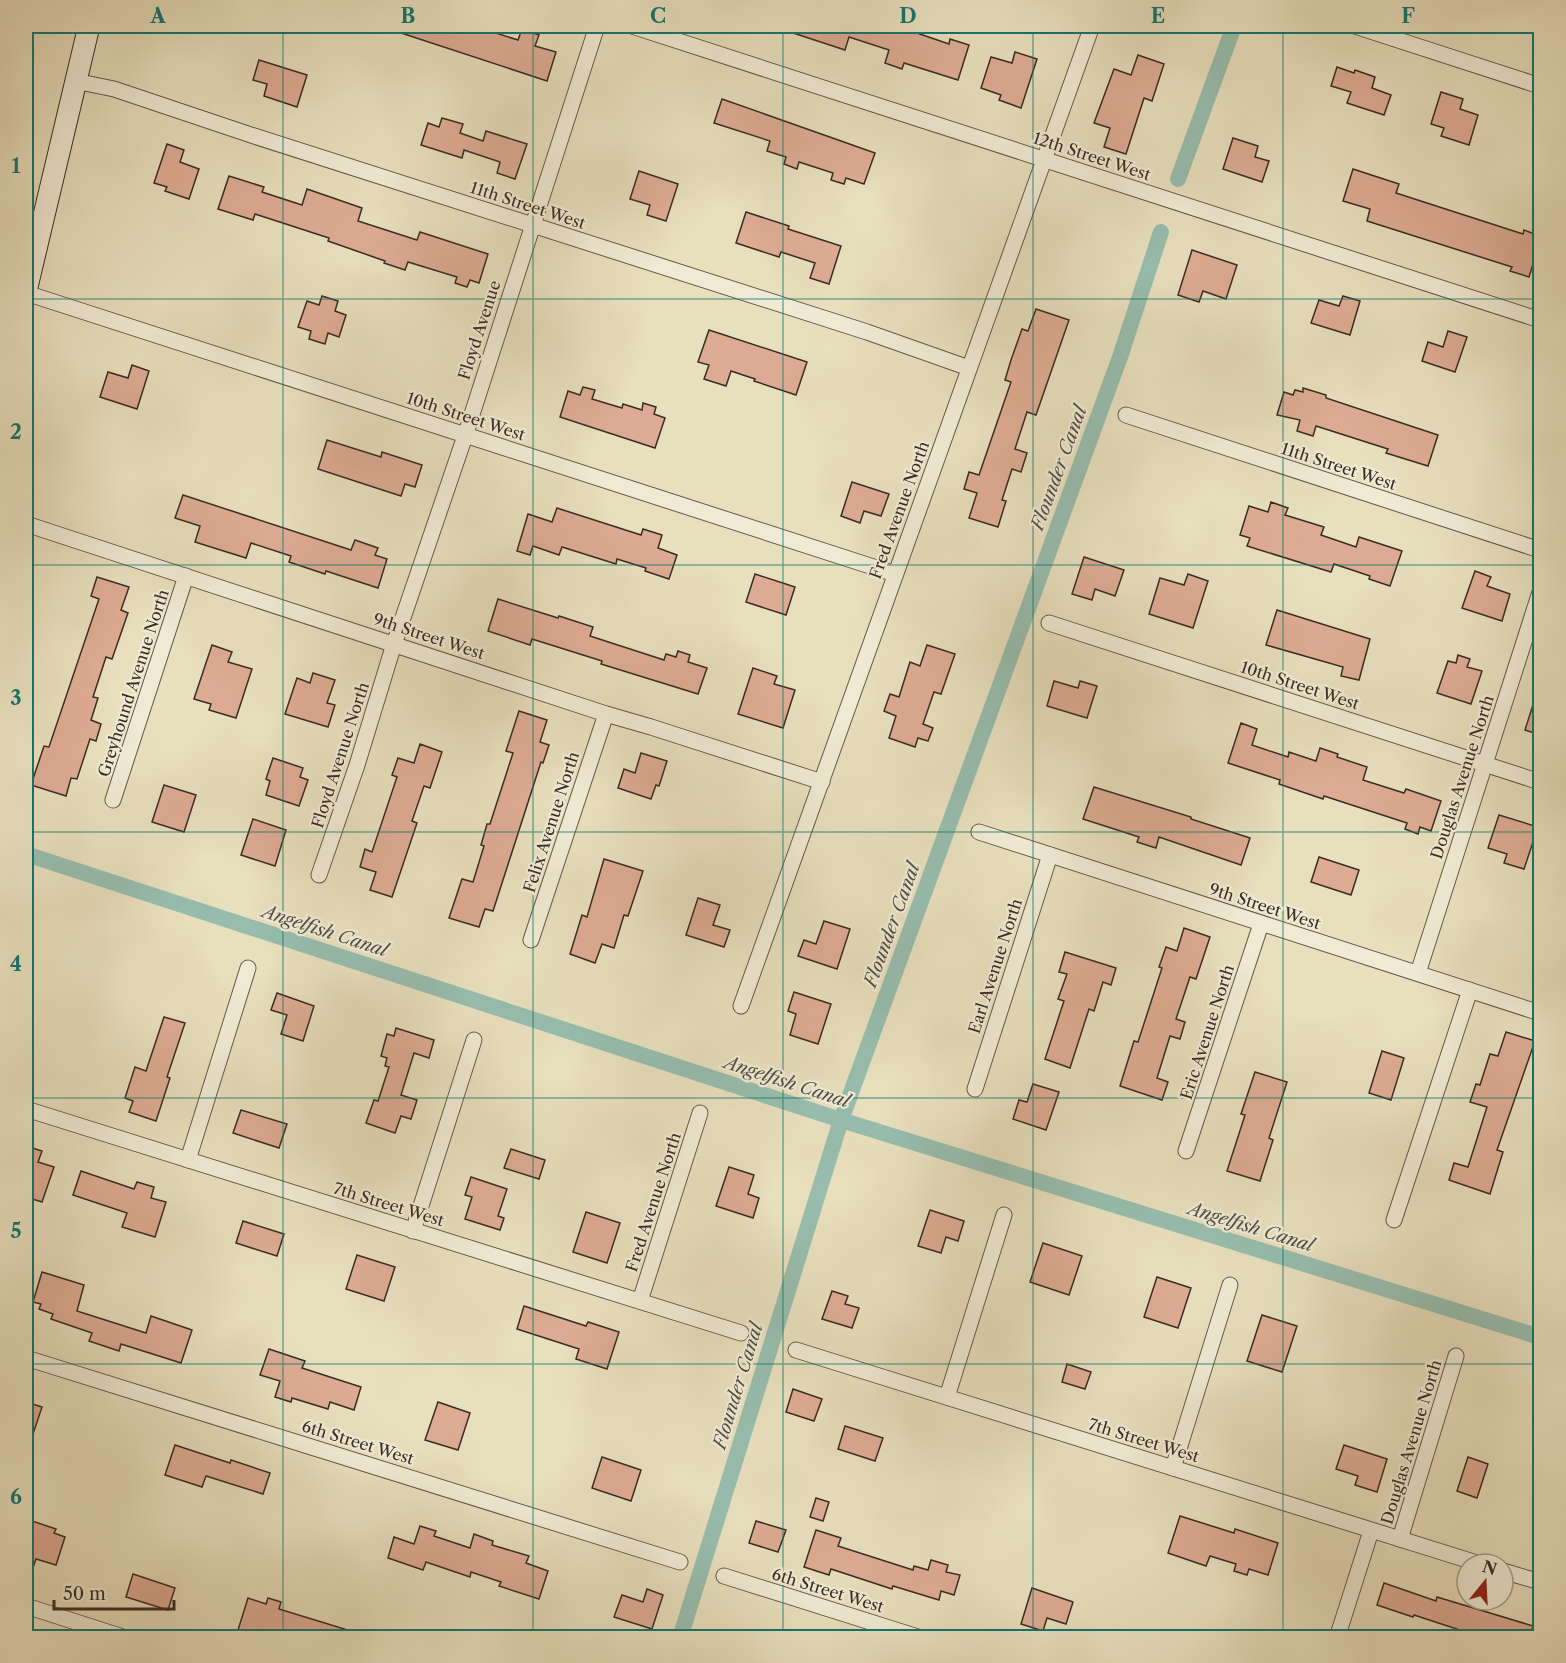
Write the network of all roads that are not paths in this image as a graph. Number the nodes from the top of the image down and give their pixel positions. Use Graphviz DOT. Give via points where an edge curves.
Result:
graph roads {
  1 [pos="89,26"];
  2 [pos="597,26"];
  3 [pos="632,26"];
  4 [pos="1092,26"];
  5 [pos="1355,26"];
  6 [pos="75,81"];
  7 [pos="1540,86"];
  8 [pos="1044,159"];
  9 [pos="532,224"];
  10 [pos="26,292"];
  11 [pos="1540,320"];
  12 [pos="969,368"];
  13 [pos="1126,415"];
  14 [pos="465,436"];
  15 [pos="26,524"];
  16 [pos="1540,550"];
  17 [pos="895,574"];
  18 [pos="186,576"];
  19 [pos="1540,592"];
  20 [pos="1048,623"];
  21 [pos="394,644"];
  22 [pos="606,714"];
  23 [pos="1485,764"];
  24 [pos="822,782"];
  25 [pos="1540,782"];
  26 [pos="113,800"];
  27 [pos="979,832"];
  28 [pos="1050,855"];
  29 [pos="319,875"];
  30 [pos="1261,924"];
  31 [pos="531,940"];
  32 [pos="248,968"];
  33 [pos="1418,973"];
  34 [pos="1470,990"];
  35 [pos="741,1006"];
  36 [pos="1540,1013"];
  37 [pos="474,1040"];
  38 [pos="975,1089"];
  39 [pos="26,1109"];
  40 [pos="700,1113"];
  41 [pos="1186,1151"];
  42 [pos="188,1160"];
  43 [pos="1004,1215"];
  44 [pos="1394,1220"];
  45 [pos="413,1231"];
  46 [pos="1230,1285"];
  47 [pos="640,1301"];
  48 [pos="741,1333"];
  49 [pos="796,1350"];
  50 [pos="1456,1356"];
  51 [pos="26,1358"];
  52 [pos="946,1397"];
  53 [pos="1173,1468"];
  54 [pos="1371,1531"];
  55 [pos="1400,1539"];
  56 [pos="1455,1556"];
  57 [pos="680,1562"];
  58 [pos="1515,1575"];
  59 [pos="724,1576"];
  60 [pos="1540,1582"];
  61 [pos="26,1606"];
  62 [pos="126,1638"];
  63 [pos="921,1638"];
  64 [pos="1337,1638"];
  1 -- 6 [label="main road"];
  2 -- 9 [label="street, Floyd Avenue"];
  3 -- 8 [label="street, 12th Street West"];
  4 -- 8 [label="street, Fred Avenue North"];
  5 -- 7 [label="street"];
  6 -- 9 [label="street, 11th Street West" via="114,89"];
  6 -- 10 [label="main road"];
  8 -- 11 [label="street, 12th Street West"];
  8 -- 12 [label="street, Fred Avenue North"];
  9 -- 12 [label="street, 11th Street West"];
  9 -- 14 [label="street, Floyd Avenue"];
  10 -- 14 [label="street, 10th Street West"];
  12 -- 17 [label="street, Fred Avenue North"];
  13 -- 16 [label="street, 11th Street West"];
  14 -- 17 [label="street, 10th Street West"];
  14 -- 21 [label="street, Floyd Avenue"];
  15 -- 18 [label="street, 9th Street West"];
  17 -- 24 [label="street, Fred Avenue North"];
  18 -- 21 [label="street, 9th Street West"];
  18 -- 26 [label="street, Greyhound Avenue North"];
  19 -- 23 [label="street, Douglas Avenue North"];
  20 -- 23 [label="street, 10th Street West"];
  21 -- 22 [label="street, 9th Street West"];
  21 -- 29 [label="street, Floyd Avenue North"];
  22 -- 24 [label="street, 9th Street West"];
  22 -- 31 [label="street, Felix Avenue North"];
  23 -- 25 [label="street, 10th Street West"];
  23 -- 33 [label="street, Douglas Avenue North"];
  24 -- 35 [label="street, Fred Avenue North"];
  27 -- 28 [label="street, 9th Street West"];
  28 -- 30 [label="street, 9th Street West"];
  28 -- 38 [label="street, Earl Avenue North"];
  30 -- 33 [label="street, 9th Street West"];
  30 -- 41 [label="street, Eric Avenue North"];
  32 -- 42 [label="street"];
  33 -- 34 [label="street, 9th Street West"];
  34 -- 36 [label="street, 9th Street West"];
  34 -- 44 [label="street"];
  37 -- 45 [label="street"];
  39 -- 42 [label="street, 7th Street West"];
  40 -- 47 [label="street, Fred Avenue North"];
  42 -- 45 [label="street, 7th Street West"];
  43 -- 52 [label="street"];
  45 -- 47 [label="street, 7th Street West"];
  46 -- 53 [label="street"];
  47 -- 48 [label="street, 7th Street West"];
  49 -- 52 [label="street, 7th Street West"];
  50 -- 55 [label="street, Douglas Avenue North"];
  51 -- 57 [label="street, 6th Street West"];
  52 -- 53 [label="street, 7th Street West"];
  53 -- 54 [label="street, 7th Street West"];
  54 -- 55 [label="street, 7th Street West"];
  54 -- 64 [label="street, Douglas Avenue North"];
  55 -- 56 [label="street, 7th Street West"];
  58 -- 60 [label="street"];
  59 -- 63 [label="street, 6th Street West"];
  61 -- 62 [label="street"];
}
